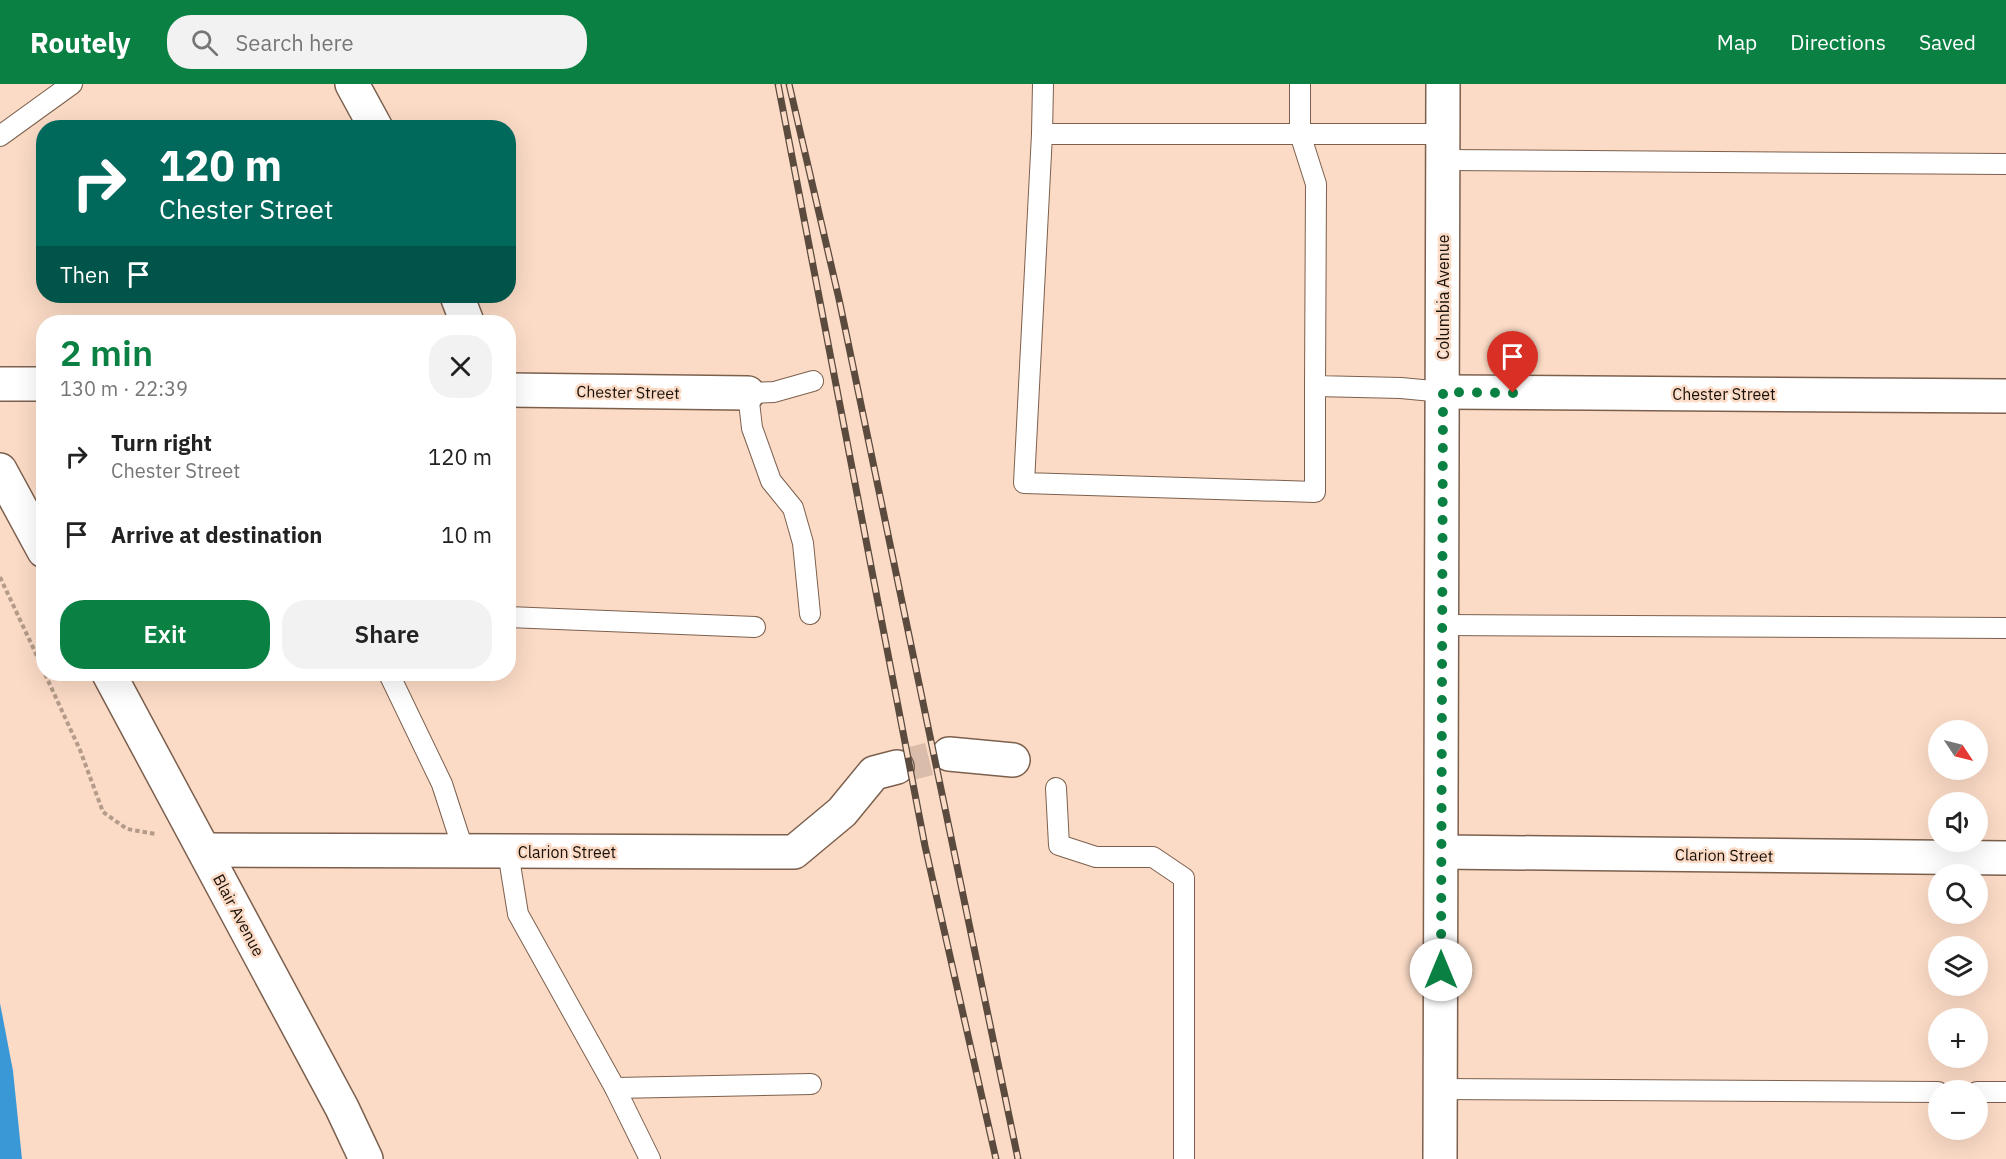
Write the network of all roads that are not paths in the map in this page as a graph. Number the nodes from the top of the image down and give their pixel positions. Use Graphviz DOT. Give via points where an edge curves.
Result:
graph roads {
  1 [pos="72,84"];
  2 [pos="352,84"];
  3 [pos="1043,84"];
  4 [pos="1300,84"];
  5 [pos="1443,84"];
  6 [pos="372,120"];
  7 [pos="1042,134"];
  8 [pos="1300,134"];
  9 [pos="0,136"];
  10 [pos="1444,147"];
  11 [pos="2006,164"];
  12 [pos="813,381"];
  13 [pos="0,384"];
  14 [pos="36,384"];
  15 [pos="1315,386"];
  16 [pos="516,390"];
  17 [pos="1443,392"];
  18 [pos="748,393"];
  19 [pos="2006,396"];
  20 [pos="0,470"];
  21 [pos="36,536"];
  22 [pos="810,614"];
  23 [pos="516,617"];
  24 [pos="1442,625"];
  25 [pos="754,627"];
  26 [pos="2006,628"];
  27 [pos="113,681"];
  28 [pos="392,681"];
  29 [pos="950,754"];
  30 [pos="1013,760"];
  31 [pos="897,767"];
  32 [pos="1056,788"];
  33 [pos="198,839"];
  34 [pos="464,852"];
  35 [pos="508,852"];
  36 [pos="1442,852"];
  37 [pos="2006,858"];
  38 [pos="811,1084"];
  39 [pos="615,1088"];
  40 [pos="1440,1089"];
  41 [pos="1928,1092"];
  42 [pos="1988,1092"];
  43 [pos="2006,1092"];
  44 [pos="366,1159"];
  45 [pos="650,1159"];
  46 [pos="1184,1159"];
  47 [pos="1440,1159"];
  1 -- 9 [label="lane"];
  2 -- 6 [label="street"];
  3 -- 7 [label="lane"];
  4 -- 8 [label="lane"];
  5 -- 10 [label="street, Columbia Avenue"];
  7 -- 8 [label="lane"];
  7 -- 15 [label="lane" via="1024,483 1315,492"];
  8 -- 10 [label="lane"];
  8 -- 15 [label="lane" via="1316,184"];
  10 -- 11 [label="lane"];
  10 -- 17 [label="street, Columbia Avenue"];
  12 -- 18 [label="lane" via="774,392"];
  13 -- 14 [label="street"];
  15 -- 17 [label="lane"];
  16 -- 18 [label="street, Chester Street"];
  17 -- 19 [label="street, Chester Street"];
  17 -- 24 [label="street, Columbia Avenue"];
  18 -- 22 [label="lane" via="752,428 771,481 793,508 803,543"];
  20 -- 21 [label="street"];
  23 -- 25 [label="lane"];
  24 -- 26 [label="lane"];
  24 -- 36 [label="street, Columbia Avenue"];
  27 -- 33 [label="street, Blair Avenue"];
  28 -- 34 [label="lane" via="442,784"];
  29 -- 30 [label="street"];
  31 -- 35 [label="street, Clarion Street" via="874,773 842,812 794,852"];
  32 -- 46 [label="lane" via="1059,845 1096,857 1153,857 1184,878"];
  33 -- 34 [label="street, Clarion Street"];
  33 -- 44 [label="street, Blair Avenue"];
  34 -- 35 [label="street, Clarion Street"];
  35 -- 39 [label="lane" via="518,914"];
  36 -- 37 [label="street, Clarion Street"];
  36 -- 40 [label="street, Columbia Avenue"];
  38 -- 39 [label="lane"];
  39 -- 45 [label="lane"];
  40 -- 41 [label="lane"];
  40 -- 47 [label="street, Columbia Avenue"];
  42 -- 43 [label="lane"];
}
